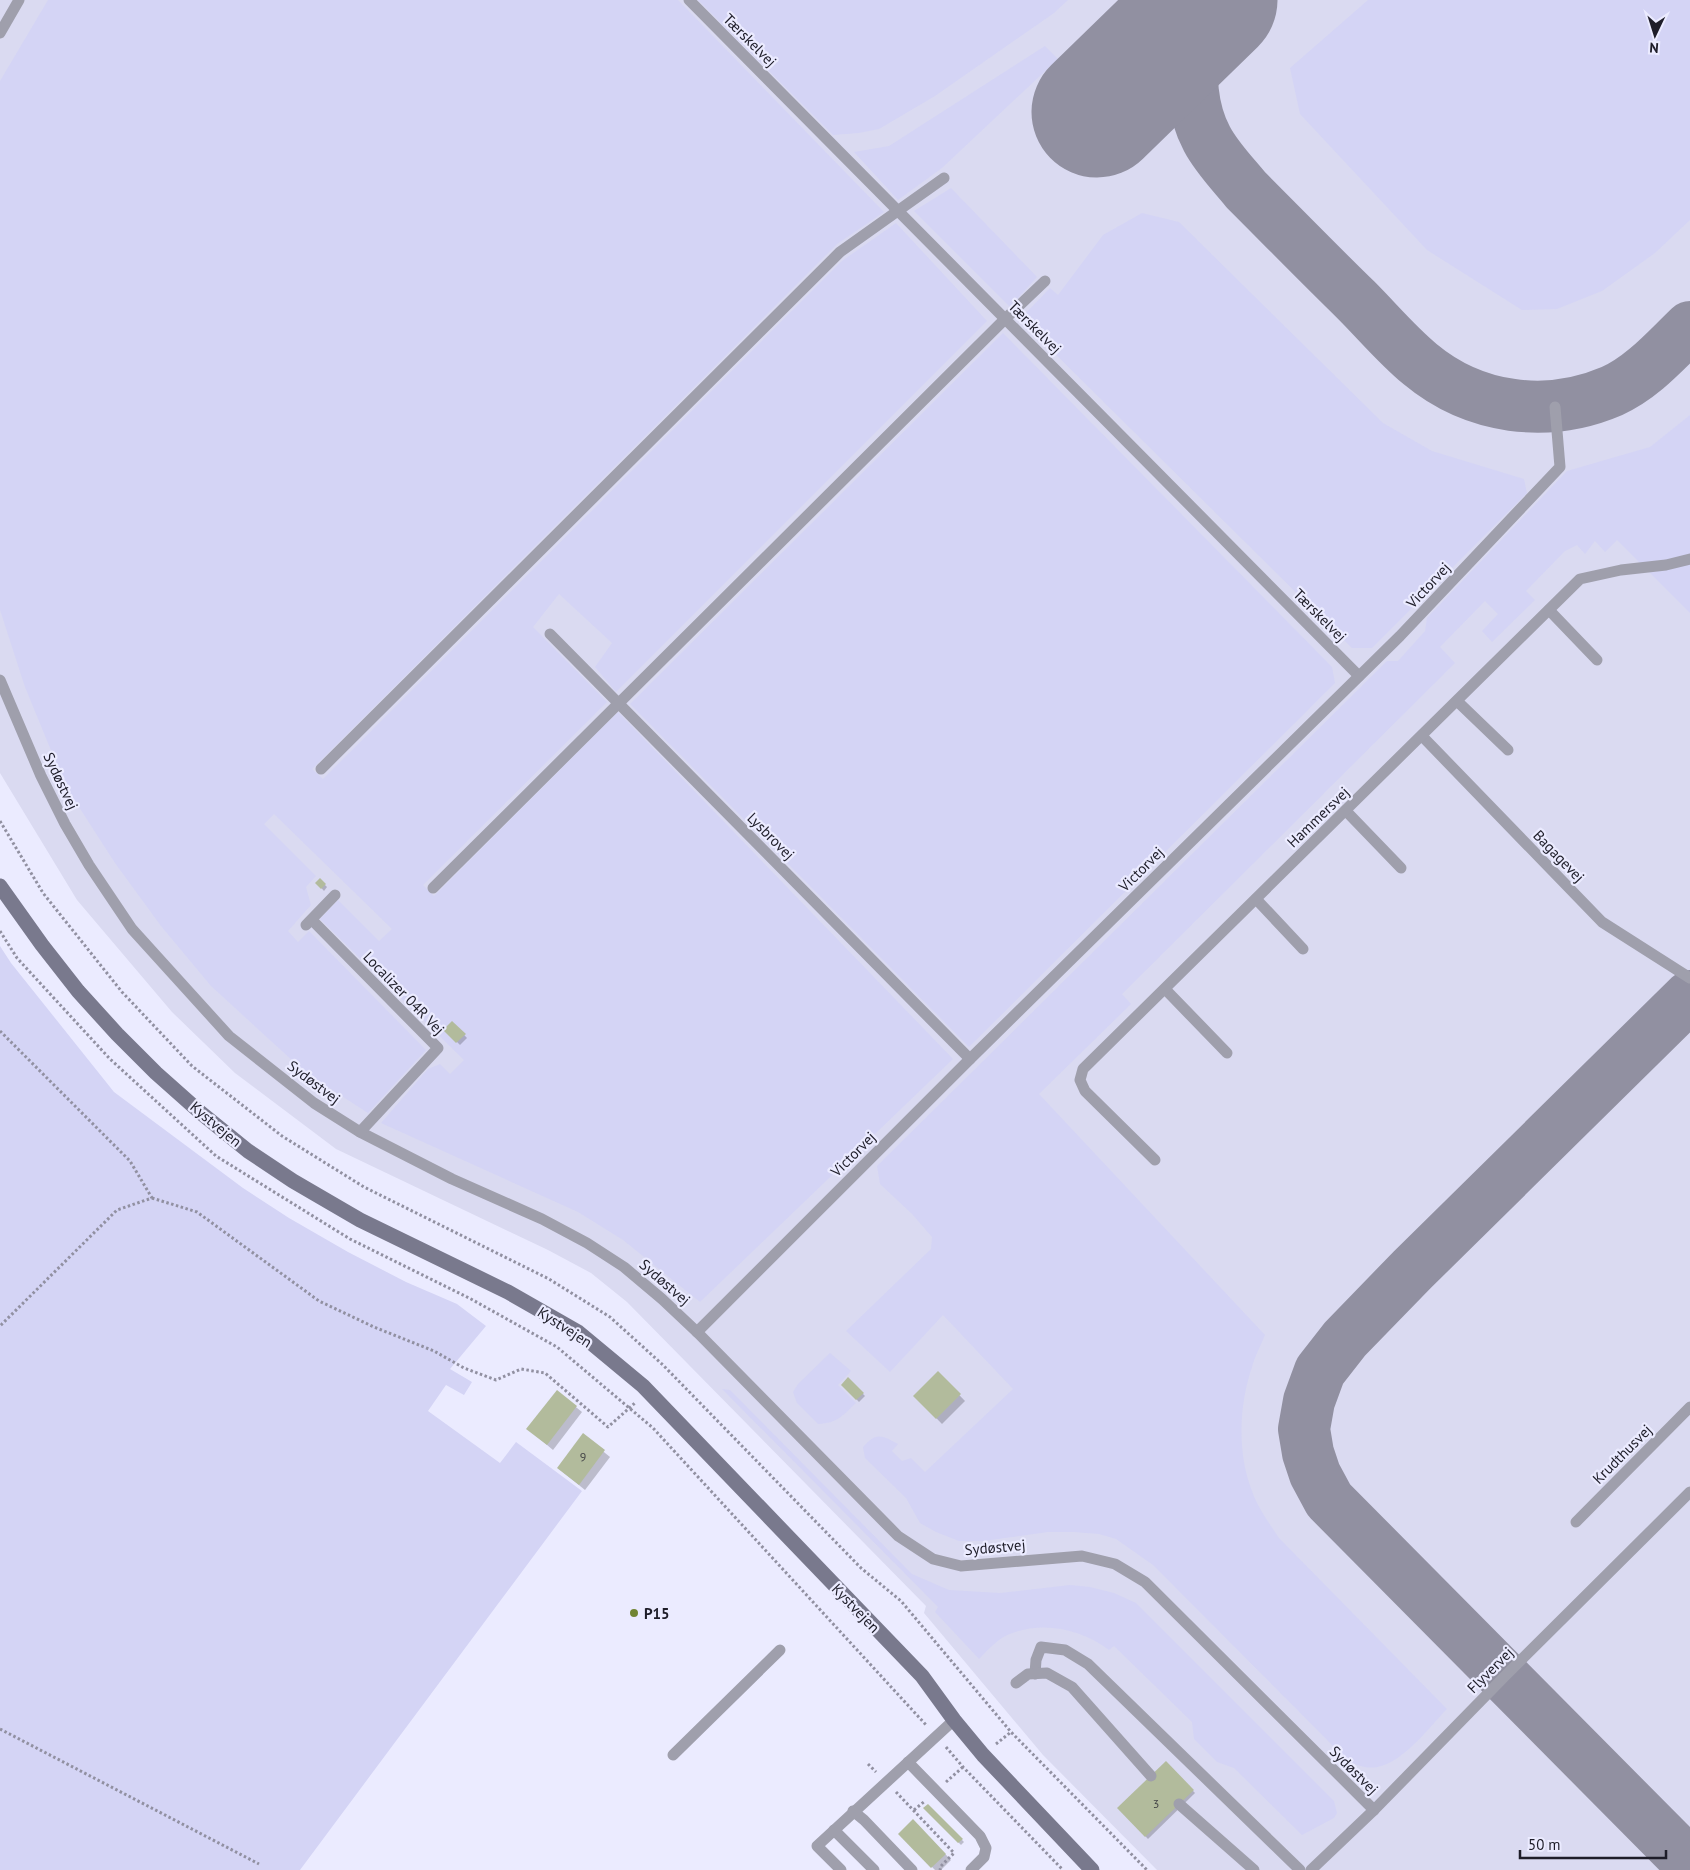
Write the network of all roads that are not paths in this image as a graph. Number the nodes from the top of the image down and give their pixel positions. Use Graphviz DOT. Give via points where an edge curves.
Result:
graph roads {
  1 [pos="19,0"];
  2 [pos="689,0"];
  3 [pos="0,33"];
  4 [pos="944,178"];
  5 [pos="899,211"];
  6 [pos="1045,281"];
  7 [pos="1005,318"];
  8 [pos="1554,407"];
  9 [pos="1690,559"];
  10 [pos="1549,610"];
  11 [pos="550,634"];
  12 [pos="1597,660"];
  13 [pos="1359,676"];
  14 [pos="0,680"];
  15 [pos="1457,701"];
  16 [pos="618,703"];
  17 [pos="1422,736"];
  18 [pos="1508,750"];
  19 [pos="321,769"];
  20 [pos="1346,810"];
  21 [pos="1401,868"];
  22 [pos="0,886"];
  23 [pos="433,888"];
  24 [pos="334,896"];
  25 [pos="1256,899"];
  26 [pos="1303,949"];
  27 [pos="1690,978"];
  28 [pos="1165,989"];
  29 [pos="1227,1053"];
  30 [pos="970,1059"];
  31 [pos="360,1132"];
  32 [pos="1155,1160"];
  33 [pos="697,1332"];
  34 [pos="1690,1407"];
  35 [pos="1690,1492"];
  36 [pos="1576,1522"];
  37 [pos="780,1650"];
  38 [pos="1035,1674"];
  39 [pos="1016,1683"];
  40 [pos="954,1720"];
  41 [pos="673,1755"];
  42 [pos="908,1762"];
  43 [pos="1151,1776"];
  44 [pos="1179,1804"];
  45 [pos="1374,1810"];
  46 [pos="853,1811"];
  47 [pos="834,1830"];
  48 [pos="841,1870"];
  49 [pos="874,1870"];
  50 [pos="912,1870"];
  51 [pos="971,1870"];
  52 [pos="1092,1870"];
  53 [pos="1254,1870"];
  54 [pos="1300,1870"];
  55 [pos="1311,1870"];
  1 -- 3 [label="lane"];
  2 -- 5 [label="lane, Tærskelvej"];
  4 -- 5 [label="lane"];
  5 -- 7 [label="lane, Tærskelvej"];
  5 -- 19 [label="lane" via="840,252"];
  6 -- 7 [label="lane"];
  7 -- 13 [label="lane, Tærskelvej"];
  7 -- 16 [label="lane"];
  8 -- 13 [label="lane, Victorvej" via="1560,467"];
  9 -- 10 [label="lane, Hammersvej" via="1580,579"];
  10 -- 12 [label="lane"];
  10 -- 15 [label="lane, Hammersvej"];
  11 -- 16 [label="lane, Lysbrovej"];
  13 -- 30 [label="lane, Victorvej"];
  14 -- 31 [label="lane, Sydøstvej" via="65,824 132,929 229,1036 314,1102"];
  15 -- 17 [label="lane, Hammersvej"];
  15 -- 18 [label="lane"];
  16 -- 23 [label="lane"];
  16 -- 30 [label="lane, Lysbrovej"];
  17 -- 20 [label="lane, Hammersvej"];
  17 -- 27 [label="lane, Bagagevej" via="1602,922"];
  20 -- 21 [label="lane"];
  20 -- 25 [label="lane, Hammersvej"];
  22 -- 40 [label="street, Kystvejen" via="78,991 116,1034 201,1113 248,1151 360,1220 508,1292 578,1332 648,1391 922,1676"];
  24 -- 31 [label="lane, Localizer 04R Vej" via="309,922 438,1048"];
  25 -- 26 [label="lane"];
  25 -- 28 [label="lane, Hammersvej"];
  28 -- 29 [label="lane"];
  28 -- 32 [label="lane, Hammersvej" via="1083,1069 1080,1080 1085,1091"];
  30 -- 33 [label="lane, Victorvej"];
  31 -- 33 [label="lane, Sydøstvej" via="587,1243 624,1267"];
  33 -- 45 [label="lane, Sydøstvej" via="898,1536 933,1559 962,1566 1082,1556 1115,1564 1145,1582"];
  34 -- 36 [label="lane, Krudthusvej"];
  35 -- 45 [label="lane, Flyvervej"];
  37 -- 41 [label="lane"];
  38 -- 39 [label="lane" via="1028,1674"];
  38 -- 43 [label="lane" via="1047,1673 1072,1686"];
  38 -- 54 [label="lane" via="1041,1647 1065,1650 1088,1664"];
  40 -- 42 [label="lane"];
  40 -- 52 [label="street, Kystvejen"];
  42 -- 46 [label="lane"];
  42 -- 51 [label="lane" via="980,1836 986,1848 984,1857"];
  44 -- 53 [label="lane"];
  45 -- 55 [label="lane, Flyvervej"];
  46 -- 47 [label="lane"];
  46 -- 50 [label="lane"];
  47 -- 48 [label="lane" via="817,1846"];
  47 -- 49 [label="lane"];
}
